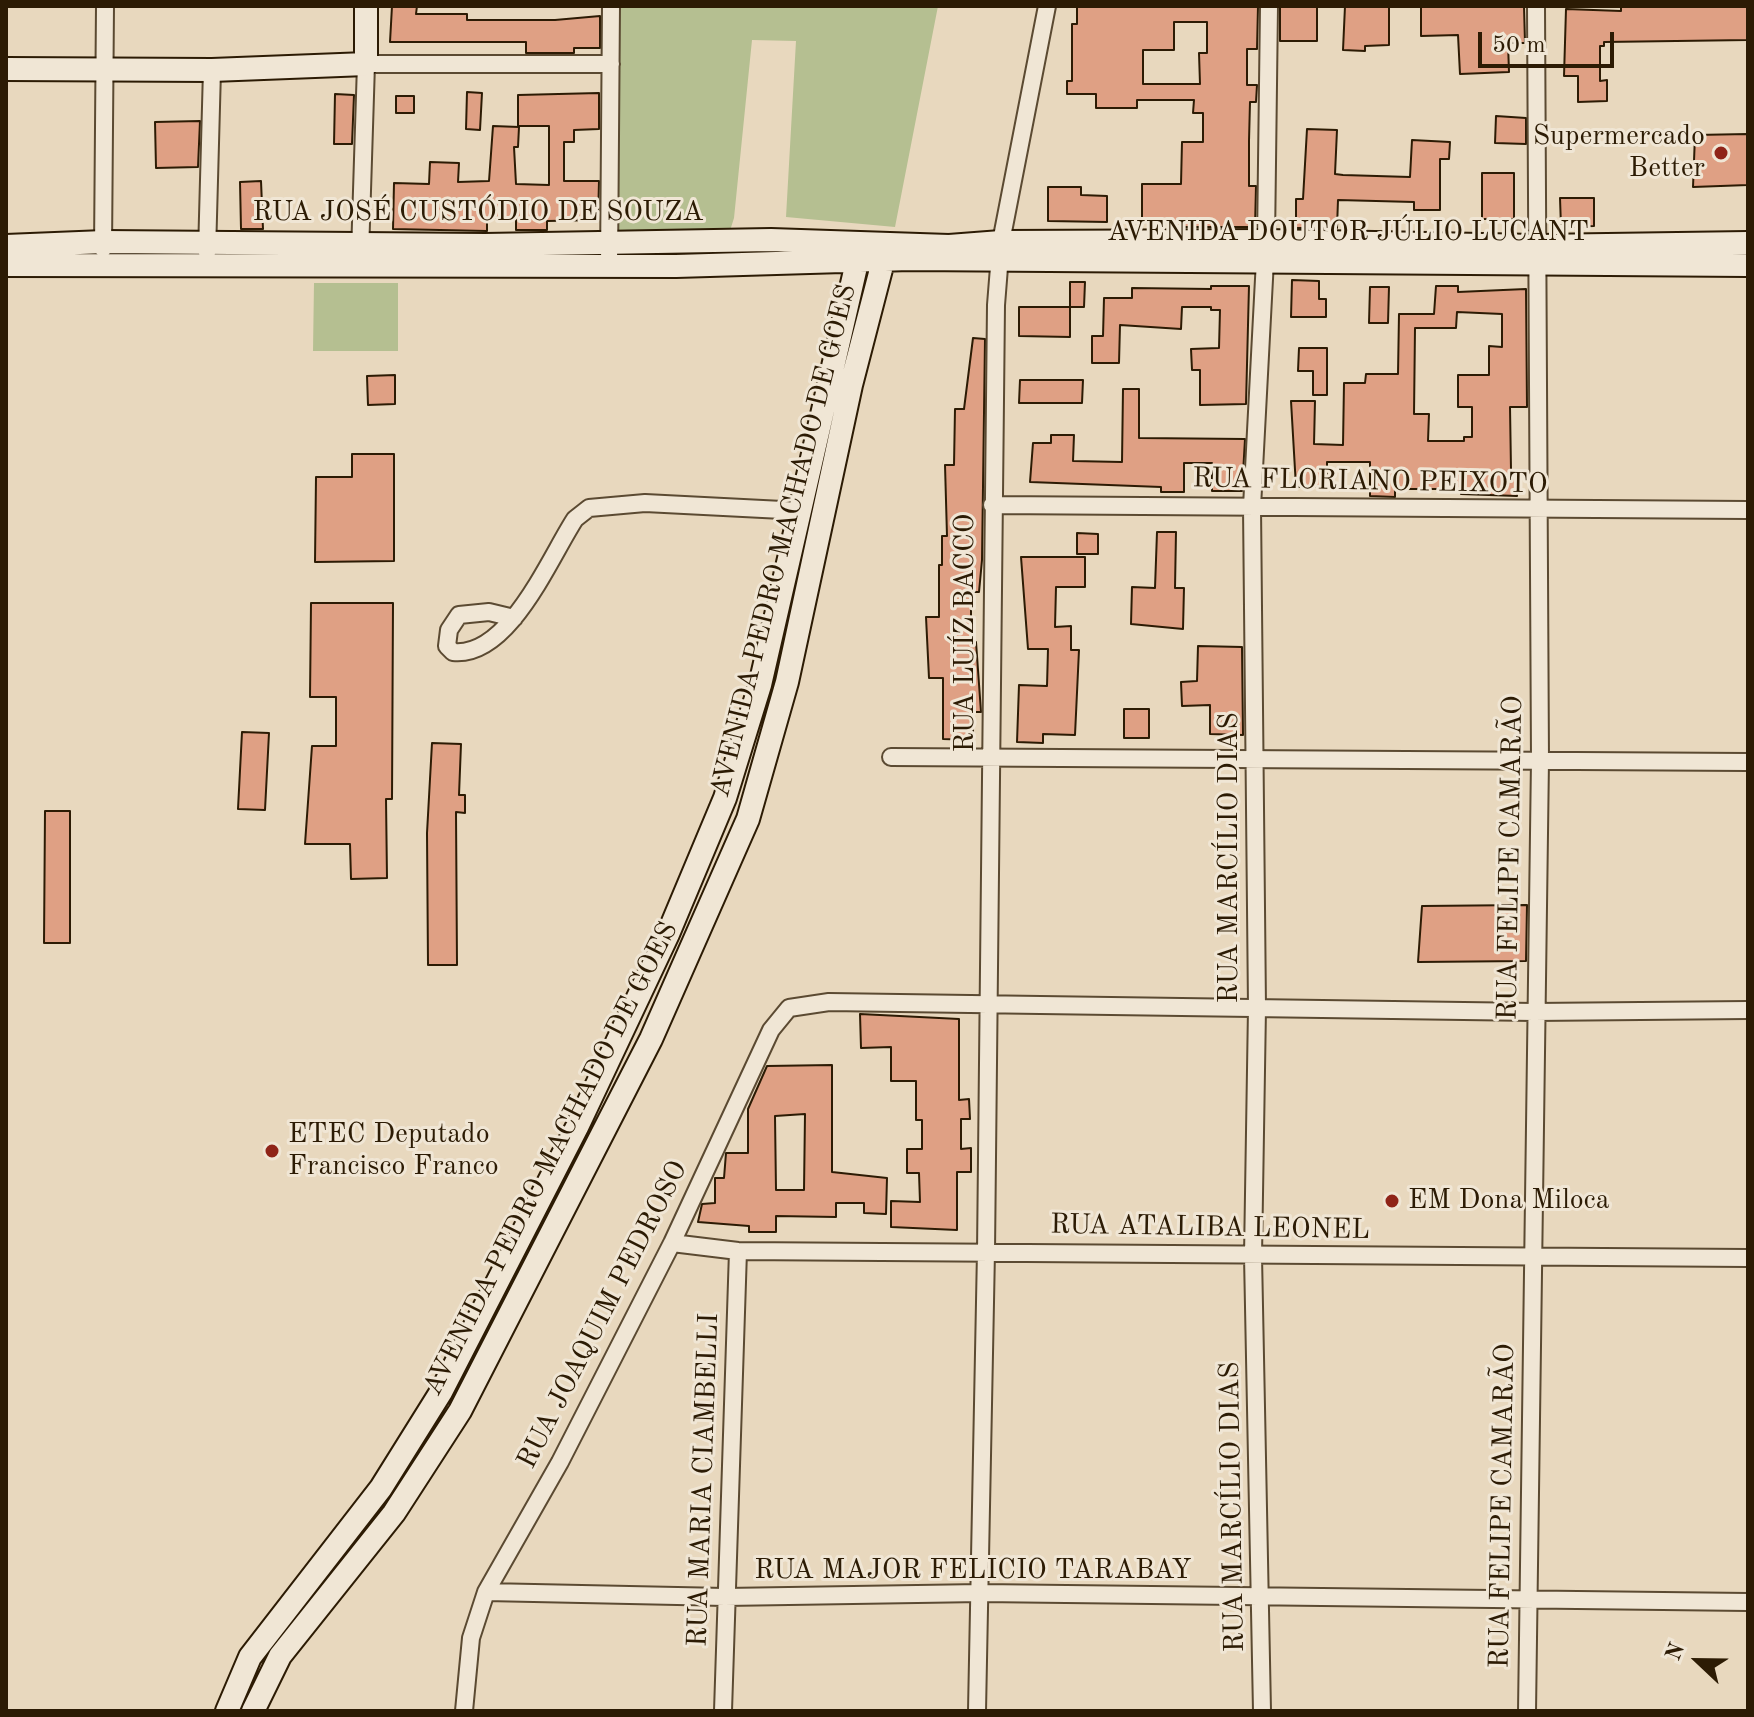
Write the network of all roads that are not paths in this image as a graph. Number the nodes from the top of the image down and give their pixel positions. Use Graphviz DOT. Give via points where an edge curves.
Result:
graph roads {
  1 [pos="105,6"];
  2 [pos="366,6"];
  3 [pos="611,6"];
  4 [pos="1047,6"];
  5 [pos="1269,6"];
  6 [pos="1536,6"];
  7 [pos="366,64"];
  8 [pos="611,64"];
  9 [pos="6,69"];
  10 [pos="105,69"];
  11 [pos="212,70"];
  12 [pos="1748,243"];
  13 [pos="6,246"];
  14 [pos="860,251"];
  15 [pos="886,252"];
  16 [pos="1000,252"];
  17 [pos="1266,252"];
  18 [pos="103,253"];
  19 [pos="948,253"];
  20 [pos="360,254"];
  21 [pos="1675,254"];
  22 [pos="207,255"];
  23 [pos="610,255"];
  24 [pos="1537,255"];
  25 [pos="6,265"];
  26 [pos="1748,265"];
  27 [pos="992,505"];
  28 [pos="1252,507"];
  29 [pos="1538,510"];
  30 [pos="1748,510"];
  31 [pos="802,511"];
  32 [pos="514,618"];
  33 [pos="992,756"];
  34 [pos="891,757"];
  35 [pos="1256,759"];
  36 [pos="1540,760"];
  37 [pos="1748,762"];
  38 [pos="987,1004"];
  39 [pos="1257,1008"];
  40 [pos="1748,1010"];
  41 [pos="1534,1012"];
  42 [pos="672,1243"];
  43 [pos="738,1251"];
  44 [pos="986,1251"];
  45 [pos="1253,1256"];
  46 [pos="1532,1256"];
  47 [pos="1748,1258"];
  48 [pos="486,1592"];
  49 [pos="981,1593"];
  50 [pos="725,1597"];
  51 [pos="1261,1599"];
  52 [pos="1527,1600"];
  53 [pos="1748,1602"];
  54 [pos="227,1711"];
  55 [pos="253,1711"];
  56 [pos="464,1711"];
  57 [pos="723,1711"];
  58 [pos="977,1711"];
  59 [pos="1262,1711"];
  60 [pos="1527,1711"];
  1 -- 10 [label="street"];
  2 -- 7 [label="street"];
  3 -- 8 [label="street"];
  4 -- 16 [label="street, RUA LUÍZ BACCO"];
  5 -- 17 [label="street, RUA MARCÍLIO DIAS"];
  6 -- 24 [label="street, RUA FELIPE CAMARÃO"];
  7 -- 8 [label="street"];
  7 -- 11 [label="street"];
  7 -- 20 [label="street"];
  8 -- 23 [label="street"];
  9 -- 10 [label="street"];
  10 -- 11 [label="street"];
  10 -- 18 [label="street"];
  11 -- 22 [label="street"];
  12 -- 21 [label="street, AVENIDA DOUTOR JÚLIO LUCANT"];
  13 -- 18 [label="street, RUA JOSÉ CUSTÓDIO DE SOUZA"];
  14 -- 15 [label="street, RUA JOSÉ CUSTÓDIO DE SOUZA"];
  14 -- 23 [label="street, RUA JOSÉ CUSTÓDIO DE SOUZA"];
  14 -- 31 [label="street, AVENIDA PEDRO MACHADO DE GOES"];
  15 -- 19 [label="street, RUA JOSÉ CUSTÓDIO DE SOUZA"];
  15 -- 55 [label="street, AVENIDA PEDRO MACHADO DE GOES" via="847,399 776,724 748,819 651,1039 460,1411 394,1513 280,1656"];
  16 -- 17 [label="street, AVENIDA DOUTOR JÚLIO LUCANT"];
  16 -- 19 [label="street, AVENIDA DOUTOR JÚLIO LUCANT"];
  16 -- 27 [label="street, RUA LUÍZ BACCO"];
  17 -- 24 [label="street, AVENIDA DOUTOR JÚLIO LUCANT"];
  17 -- 28 [label="street, RUA MARCÍLIO DIAS"];
  18 -- 22 [label="street, RUA JOSÉ CUSTÓDIO DE SOUZA"];
  18 -- 25 [label="street, RUA JOSÉ CUSTÓDIO DE SOUZA"];
  20 -- 22 [label="street, RUA JOSÉ CUSTÓDIO DE SOUZA"];
  20 -- 23 [label="street, RUA JOSÉ CUSTÓDIO DE SOUZA"];
  21 -- 24 [label="street, AVENIDA DOUTOR JÚLIO LUCANT"];
  21 -- 26 [label="street, AVENIDA DOUTOR JÚLIO LUCANT"];
  24 -- 29 [label="street, RUA FELIPE CAMARÃO"];
  27 -- 28 [label="street, RUA FLORIANO PEIXOTO"];
  27 -- 33 [label="street, RUA LUÍZ BACCO"];
  28 -- 29 [label="street, RUA FLORIANO PEIXOTO"];
  28 -- 35 [label="street, RUA MARCÍLIO DIAS"];
  29 -- 30 [label="street, RUA FLORIANO PEIXOTO"];
  29 -- 36 [label="street, RUA FELIPE CAMARÃO"];
  31 -- 32 [label="street" via="645,503 589,508 575,519"];
  31 -- 54 [label="street, AVENIDA PEDRO MACHADO DE GOES" via="760,685 725,798 634,1011 441,1392 381,1488 250,1657"];
  33 -- 34 [label="street"];
  33 -- 35 [label="street"];
  33 -- 38 [label="street, RUA LUÍZ BACCO"];
  35 -- 36 [label="street"];
  35 -- 39 [label="street, RUA MARCÍLIO DIAS"];
  36 -- 37 [label="street"];
  36 -- 41 [label="street, RUA FELIPE CAMARÃO"];
  38 -- 39 [label="street"];
  38 -- 42 [label="street, RUA JOAQUIM PEDROSO" via="829,1002 800,1005 781,1015"];
  38 -- 44 [label="street, RUA LUÍZ BACCO"];
  39 -- 41 [label="street"];
  39 -- 45 [label="street, RUA MARCÍLIO DIAS"];
  40 -- 41 [label="street"];
  41 -- 46 [label="street, RUA FELIPE CAMARÃO"];
  42 -- 43 [label="street, RUA ATALIBA LEONEL"];
  42 -- 48 [label="street, RUA JOAQUIM PEDROSO" via="560,1462"];
  43 -- 44 [label="street, RUA ATALIBA LEONEL"];
  43 -- 50 [label="street, RUA MARIA CIAMBELLI"];
  44 -- 45 [label="street, RUA ATALIBA LEONEL"];
  44 -- 49 [label="street, RUA LUÍZ BACCO"];
  45 -- 46 [label="street, RUA ATALIBA LEONEL"];
  45 -- 51 [label="street, RUA MARCÍLIO DIAS"];
  46 -- 47 [label="street, RUA ATALIBA LEONEL"];
  46 -- 52 [label="street, RUA FELIPE CAMARÃO"];
  48 -- 50 [label="street, RUA MAJOR FELICIO TARABAY"];
  48 -- 56 [label="street, RUA JOAQUIM PEDROSO" via="471,1638"];
  49 -- 50 [label="street, RUA MAJOR FELICIO TARABAY"];
  49 -- 51 [label="street, RUA MAJOR FELICIO TARABAY"];
  49 -- 58 [label="street, RUA LUÍZ BACCO"];
  50 -- 57 [label="street, RUA MARIA CIAMBELLI"];
  51 -- 52 [label="street, RUA MAJOR FELICIO TARABAY"];
  51 -- 59 [label="street, RUA MARCÍLIO DIAS"];
  52 -- 53 [label="street, RUA MAJOR FELICIO TARABAY"];
  52 -- 60 [label="street, RUA FELIPE CAMARÃO"];
}
